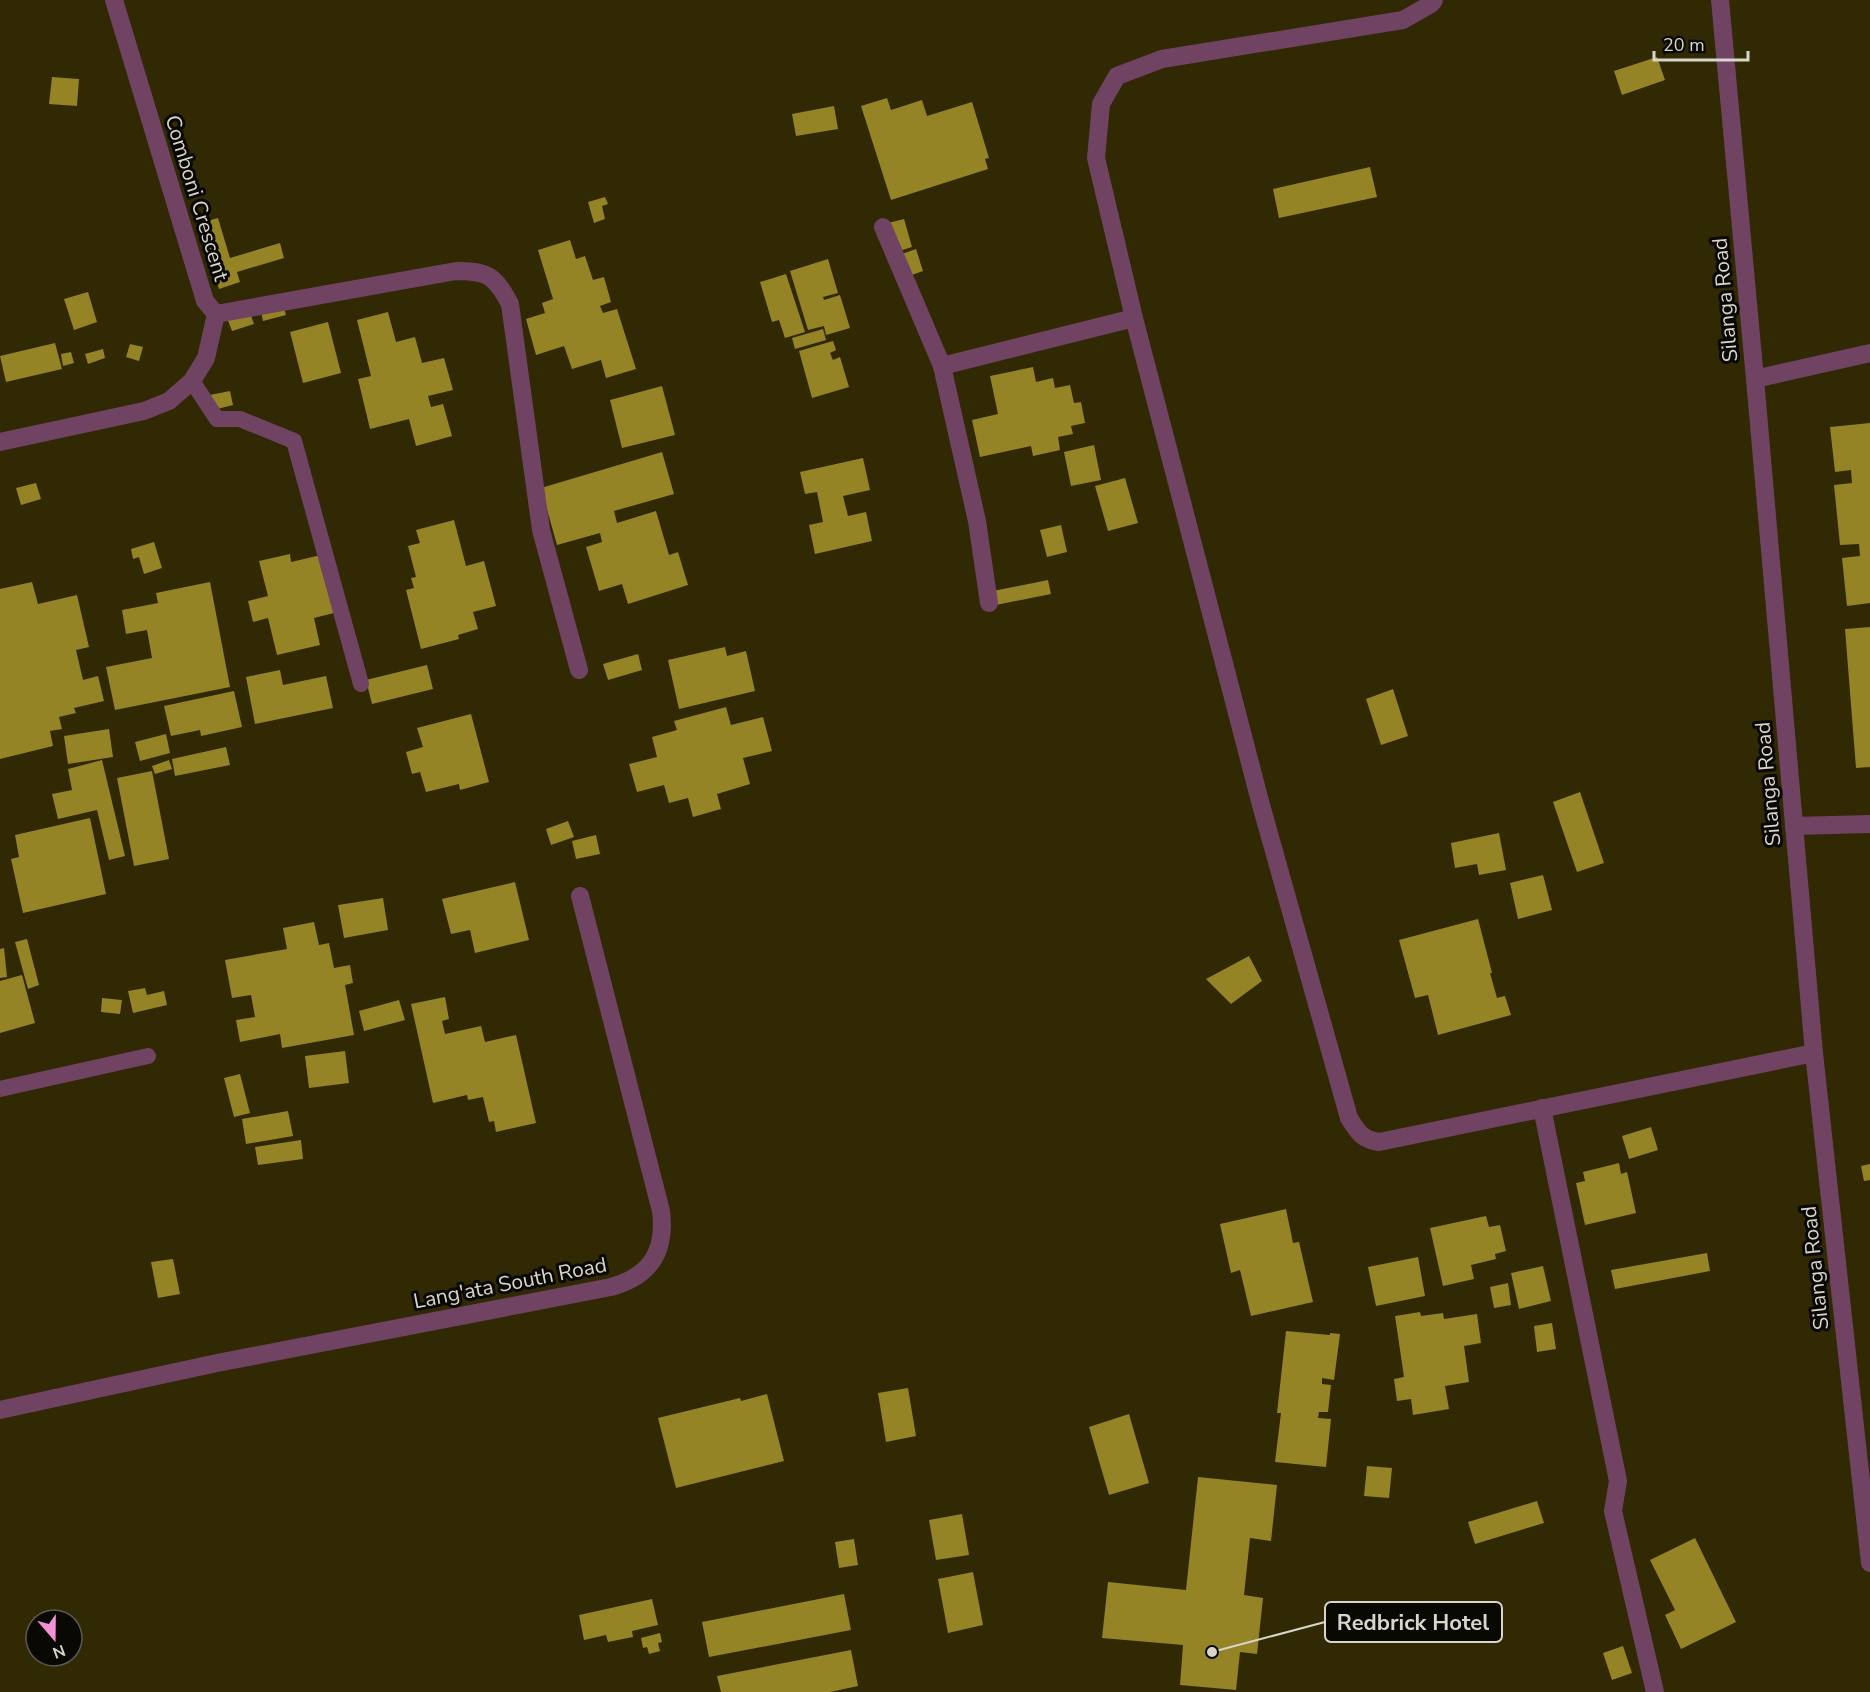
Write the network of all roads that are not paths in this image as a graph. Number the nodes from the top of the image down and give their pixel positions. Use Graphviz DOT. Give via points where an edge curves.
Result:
graph roads {
  1 [pos="114,0"];
  2 [pos="1434,0"];
  3 [pos="1720,0"];
  4 [pos="883,227"];
  5 [pos="216,314"];
  6 [pos="1134,318"];
  7 [pos="1870,353"];
  8 [pos="942,366"];
  9 [pos="1755,379"];
  10 [pos="192,381"];
  11 [pos="0,442"];
  12 [pos="989,603"];
  13 [pos="579,670"];
  14 [pos="361,684"];
  15 [pos="1870,824"];
  16 [pos="1794,826"];
  17 [pos="580,896"];
  18 [pos="1814,1053"];
  19 [pos="148,1056"];
  20 [pos="0,1089"];
  21 [pos="1542,1108"];
  22 [pos="0,1410"];
  23 [pos="1870,1563"];
  24 [pos="1655,1692"];
  1 -- 5 [label="street, Comboni Crescent" via="205,302"];
  2 -- 6 [label="street" via="1403,20 1162,59 1117,76 1101,104 1096,158"];
  3 -- 9 [label="street, Silanga Road"];
  4 -- 8 [label="street"];
  5 -- 10 [label="street, Comboni Crescent" via="206,358"];
  5 -- 13 [label="street" via="456,272 476,271 501,286 510,304 541,530"];
  6 -- 8 [label="street"];
  6 -- 21 [label="street" via="1261,805 1349,1118 1359,1134 1379,1142"];
  7 -- 9 [label="street"];
  8 -- 12 [label="street" via="976,521"];
  9 -- 16 [label="street, Silanga Road"];
  10 -- 11 [label="street, Comboni Crescent" via="169,401 144,411"];
  10 -- 14 [label="lane" via="217,419 240,419 294,441"];
  15 -- 16 [label="street"];
  16 -- 18 [label="street, Silanga Road"];
  17 -- 22 [label="street, Lang'ata South Road" via="662,1211 664,1229 660,1246 640,1274 611,1287 217,1363"];
  18 -- 21 [label="street"];
  18 -- 23 [label="street, Silanga Road"];
  19 -- 20 [label="lane"];
  21 -- 24 [label="street" via="1618,1481 1613,1511"];
}
